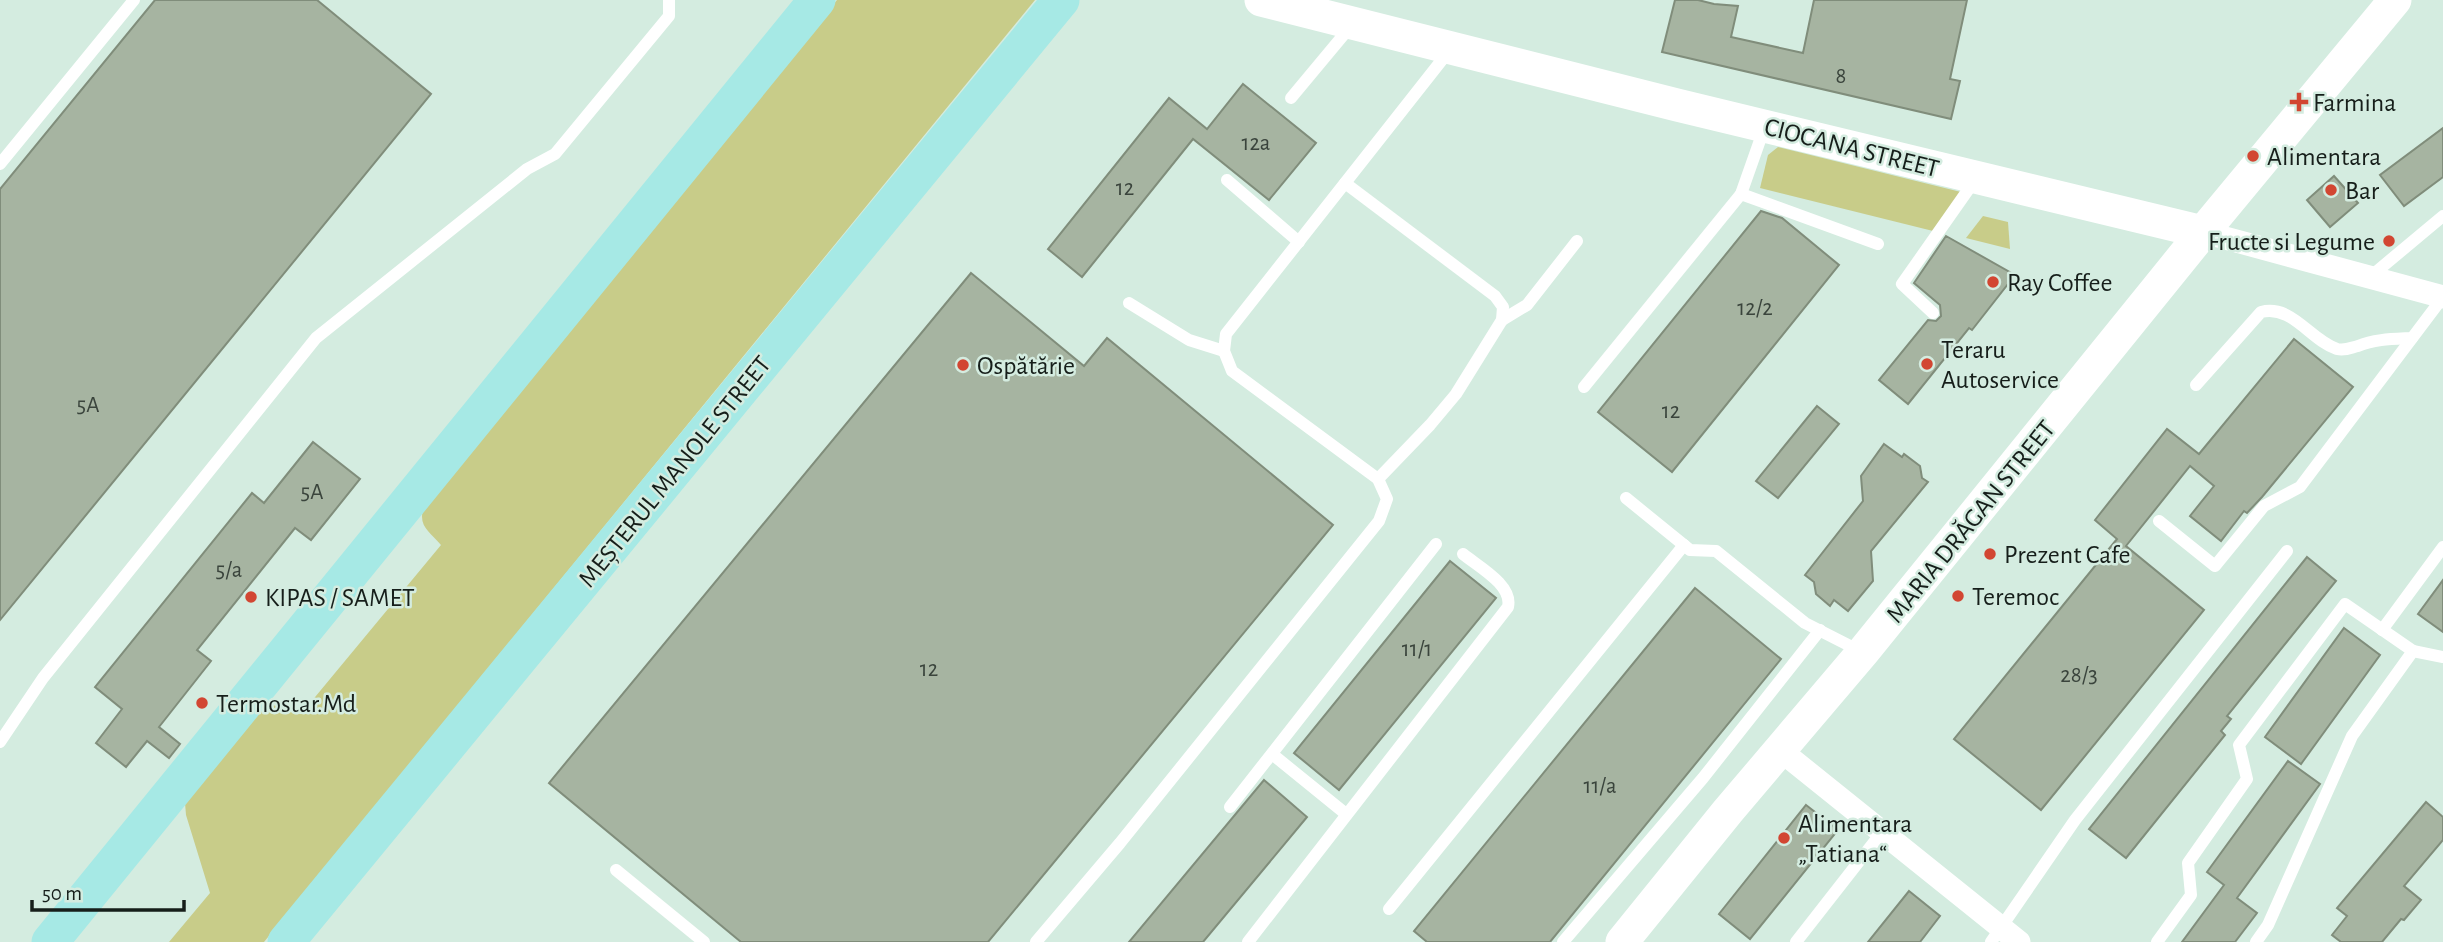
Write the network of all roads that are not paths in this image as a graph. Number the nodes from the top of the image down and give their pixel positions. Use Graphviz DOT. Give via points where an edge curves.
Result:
graph roads {
  1 [pos="134,0"];
  2 [pos="669,0"];
  3 [pos="817,0"];
  4 [pos="1061,0"];
  5 [pos="1261,0"];
  6 [pos="2395,0"];
  7 [pos="1353,23"];
  8 [pos="1451,48"];
  9 [pos="1291,98"];
  10 [pos="1765,126"];
  11 [pos="0,164"];
  12 [pos="1978,177"];
  13 [pos="1227,180"];
  14 [pos="1345,183"];
  15 [pos="1741,194"];
  16 [pos="2443,216"];
  17 [pos="2203,232"];
  18 [pos="1577,241"];
  19 [pos="1299,242"];
  20 [pos="1878,244"];
  21 [pos="2370,277"];
  22 [pos="2443,297"];
  23 [pos="1129,303"];
  24 [pos="1933,313"];
  25 [pos="1502,320"];
  26 [pos="2412,338"];
  27 [pos="1224,351"];
  28 [pos="2196,385"];
  29 [pos="1584,387"];
  30 [pos="1378,479"];
  31 [pos="1626,498"];
  32 [pos="2159,521"];
  33 [pos="1436,544"];
  34 [pos="1684,545"];
  35 [pos="2443,547"];
  36 [pos="2287,551"];
  37 [pos="1463,554"];
  38 [pos="1820,630"];
  39 [pos="2382,630"];
  40 [pos="2413,651"];
  41 [pos="1863,652"];
  42 [pos="2443,657"];
  43 [pos="0,742"];
  44 [pos="1780,750"];
  45 [pos="1272,754"];
  46 [pos="1230,807"];
  47 [pos="1346,814"];
  48 [pos="1882,832"];
  49 [pos="616,870"];
  50 [pos="1389,909"];
  51 [pos="1996,935"];
  52 [pos="50,942"];
  53 [pos="286,942"];
  54 [pos="704,942"];
  55 [pos="1036,942"];
  56 [pos="1248,942"];
  57 [pos="1563,942"];
  58 [pos="1622,942"];
  59 [pos="1796,942"];
  60 [pos="2020,942"];
  61 [pos="2157,942"];
  62 [pos="2256,942"];
  1 -- 11 [label="lane"];
  2 -- 43 [label="lane" via="669,16 555,154 527,169 316,338 43,677"];
  3 -- 52 [label="main road"];
  4 -- 53 [label="main road, MEȘTERUL MANOLE STREET"];
  5 -- 7 [label="main road, CIOCANA STREET"];
  6 -- 17 [label="main road, MARIA DRĂGAN STREET"];
  7 -- 8 [label="main road, CIOCANA STREET"];
  7 -- 9 [label="lane"];
  8 -- 10 [label="main road, CIOCANA STREET"];
  8 -- 14 [label="lane"];
  10 -- 12 [label="main road, CIOCANA STREET"];
  10 -- 15 [label="lane"];
  12 -- 17 [label="main road, CIOCANA STREET"];
  12 -- 24 [label="lane" via="1902,284"];
  13 -- 19 [label="lane"];
  14 -- 19 [label="lane"];
  14 -- 25 [label="lane" via="1495,296 1503,307"];
  15 -- 20 [label="lane"];
  15 -- 29 [label="lane"];
  16 -- 21 [label="lane"];
  17 -- 21 [label="street, CIOCANA STREET"];
  17 -- 41 [label="main road, MARIA DRĂGAN STREET"];
  18 -- 25 [label="lane" via="1527,305"];
  19 -- 27 [label="lane" via="1226,334"];
  21 -- 22 [label="street, CIOCANA STREET"];
  22 -- 26 [label="lane"];
  23 -- 27 [label="lane" via="1189,340"];
  25 -- 30 [label="lane" via="1456,394"];
  26 -- 28 [label="lane" via="2335,348 2272,309 2261,312"];
  26 -- 32 [label="lane" via="2300,487 2264,506 2215,566"];
  27 -- 30 [label="lane" via="1232,372"];
  30 -- 55 [label="lane" via="1387,499 1379,520"];
  31 -- 34 [label="lane"];
  33 -- 45 [label="lane"];
  34 -- 38 [label="lane" via="1690,550 1716,551"];
  34 -- 50 [label="lane"];
  35 -- 39 [label="lane"];
  36 -- 51 [label="lane" via="2075,820"];
  37 -- 47 [label="lane" via="1506,589 1508,607"];
  38 -- 41 [label="lane"];
  38 -- 57 [label="lane" via="1703,778"];
  39 -- 40 [label="lane"];
  39 -- 61 [label="lane" via="2345,604 2239,745 2247,779 2188,863 2191,895"];
  40 -- 42 [label="lane"];
  40 -- 62 [label="lane" via="2352,736 2269,925"];
  41 -- 44 [label="main road, MARIA DRĂGAN STREET"];
  44 -- 48 [label="street"];
  44 -- 58 [label="main road, MARIA DRĂGAN STREET"];
  45 -- 46 [label="lane"];
  45 -- 47 [label="lane"];
  47 -- 56 [label="lane"];
  48 -- 51 [label="street"];
  48 -- 59 [label="lane"];
  49 -- 54 [label="lane"];
  51 -- 60 [label="street"];
}
